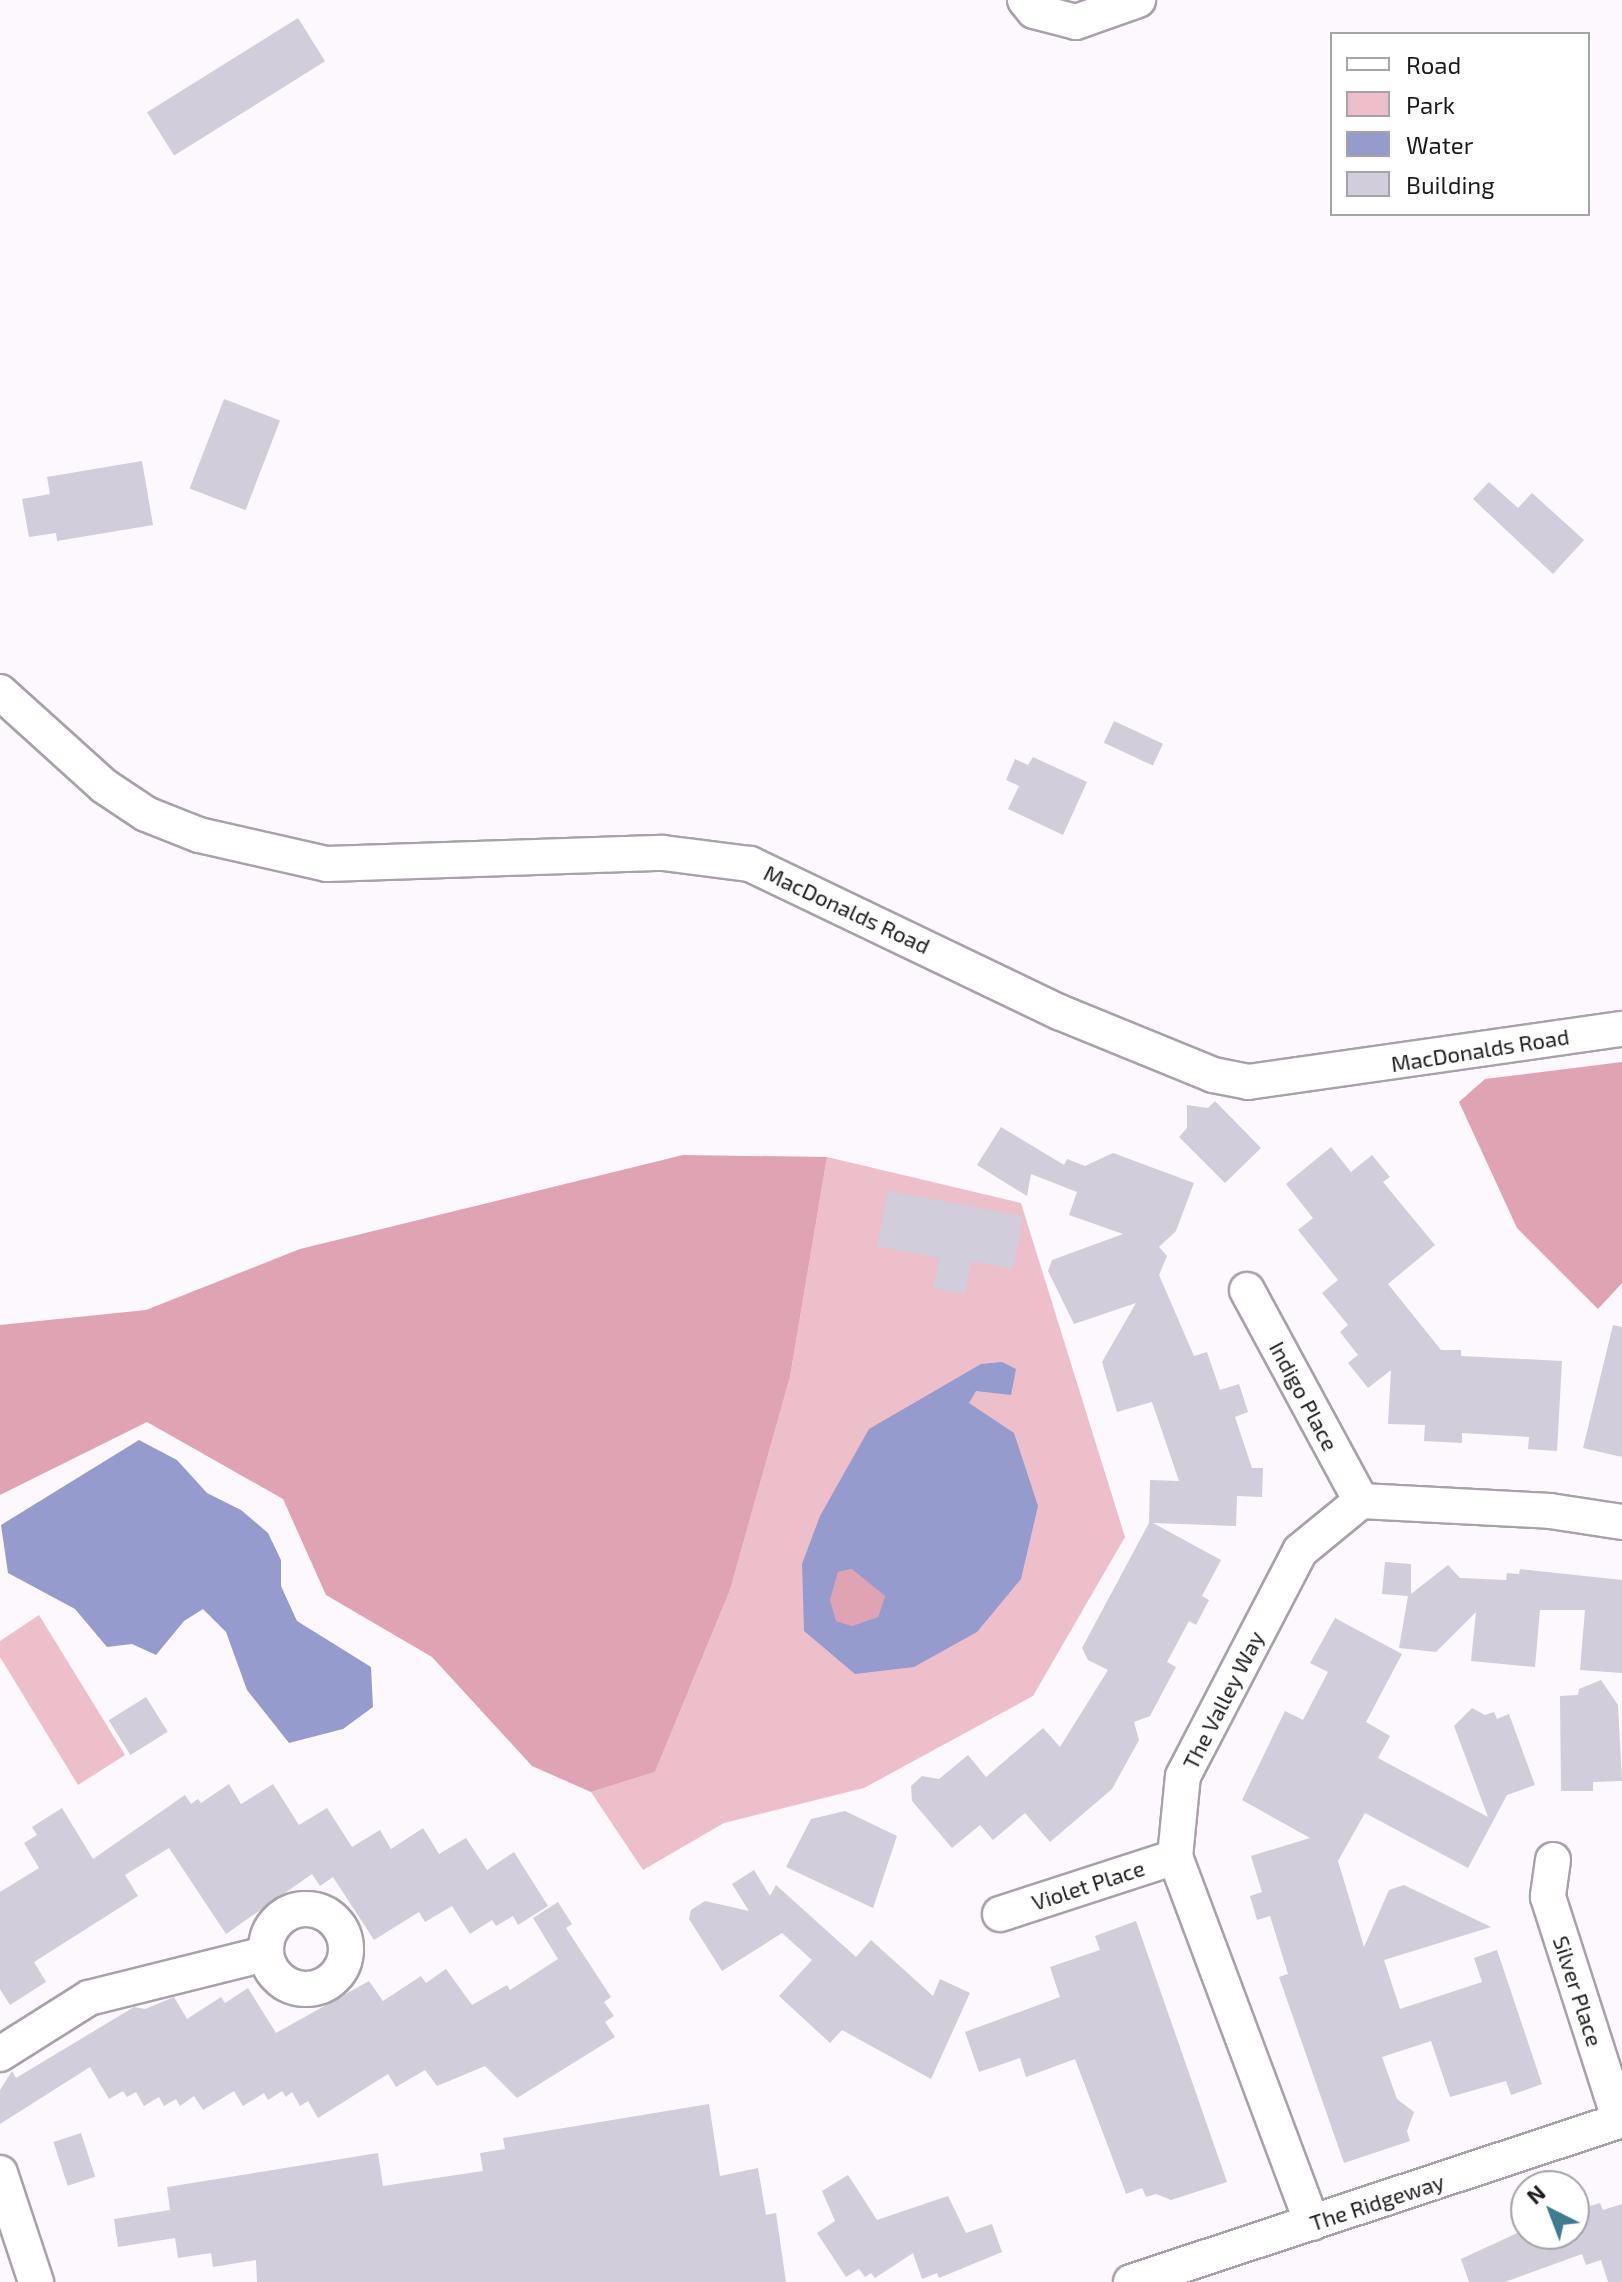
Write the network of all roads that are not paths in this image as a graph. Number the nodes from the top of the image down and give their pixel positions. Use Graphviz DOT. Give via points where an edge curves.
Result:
graph roads {
  1 [pos="1025,0"];
  2 [pos="1138,0"];
  3 [pos="0,692"];
  4 [pos="1622,1029"];
  5 [pos="1247,1290"];
  6 [pos="1361,1501"];
  7 [pos="1622,1522"];
  8 [pos="1175,1857"];
  9 [pos="1553,1860"];
  10 [pos="1000,1914"];
  11 [pos="266,1954"];
  12 [pos="0,2054"];
  13 [pos="1621,2120"];
  14 [pos="0,2173"];
  15 [pos="1312,2223"];
  16 [pos="36,2282"];
  17 [pos="1131,2282"];
  1 -- 2 [label="street" via="1034,11 1076,22"];
  3 -- 4 [label="street, MacDonalds Road" via="104,786 146,814 199,835 327,864 663,853 750,864 1059,1012 1213,1075 1248,1082"];
  5 -- 6 [label="street, Indigo Place"];
  6 -- 7 [label="street" via="1550,1511"];
  6 -- 8 [label="street, The Valley Way" via="1300,1551 1183,1776"];
  8 -- 10 [label="street, Violet Place"];
  8 -- 15 [label="street, The Valley Way"];
  9 -- 13 [label="street, Silver Place" via="1548,1897"];
  11 -- 12 [label="street" via="89,1998"];
  13 -- 15 [label="street, The Ridgeway"];
  14 -- 16 [label="street"];
  15 -- 17 [label="street, The Ridgeway"];
}
